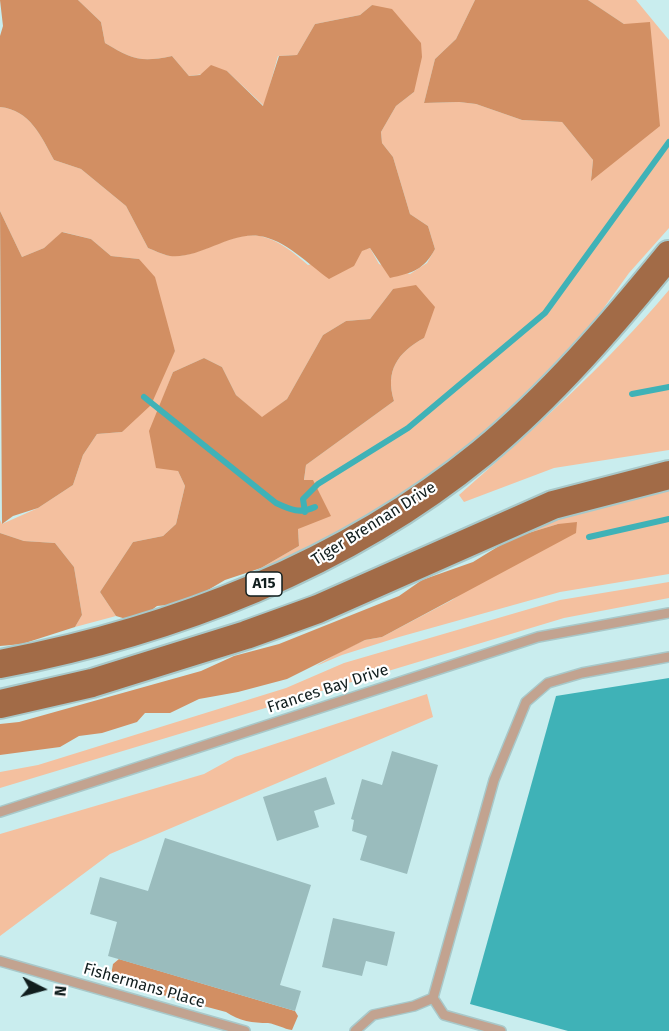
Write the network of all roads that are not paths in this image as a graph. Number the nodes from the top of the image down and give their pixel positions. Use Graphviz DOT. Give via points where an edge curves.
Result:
graph roads {
  1 [pos="669,255"];
  2 [pos="669,474"];
  3 [pos="669,613"];
  4 [pos="669,657"];
  5 [pos="0,664"];
  6 [pos="0,704"];
  7 [pos="0,812"];
  8 [pos="0,961"];
  9 [pos="433,998"];
  10 [pos="244,1031"];
  11 [pos="355,1031"];
  12 [pos="501,1031"];
  1 -- 5 [label="main road, Tiger Brennan Drive / A15" via="614,322 498,438 390,518 292,573 158,626"];
  2 -- 6 [label="main road, A15" via="553,505 318,609 246,635 92,683"];
  3 -- 7 [label="lane, Frances Bay Drive" via="538,638"];
  4 -- 9 [label="lane" via="548,683 526,702 494,780"];
  8 -- 10 [label="lane, Fishermans Place"];
  9 -- 11 [label="lane" via="373,1015"];
  9 -- 12 [label="lane" via="444,1015"];
}
